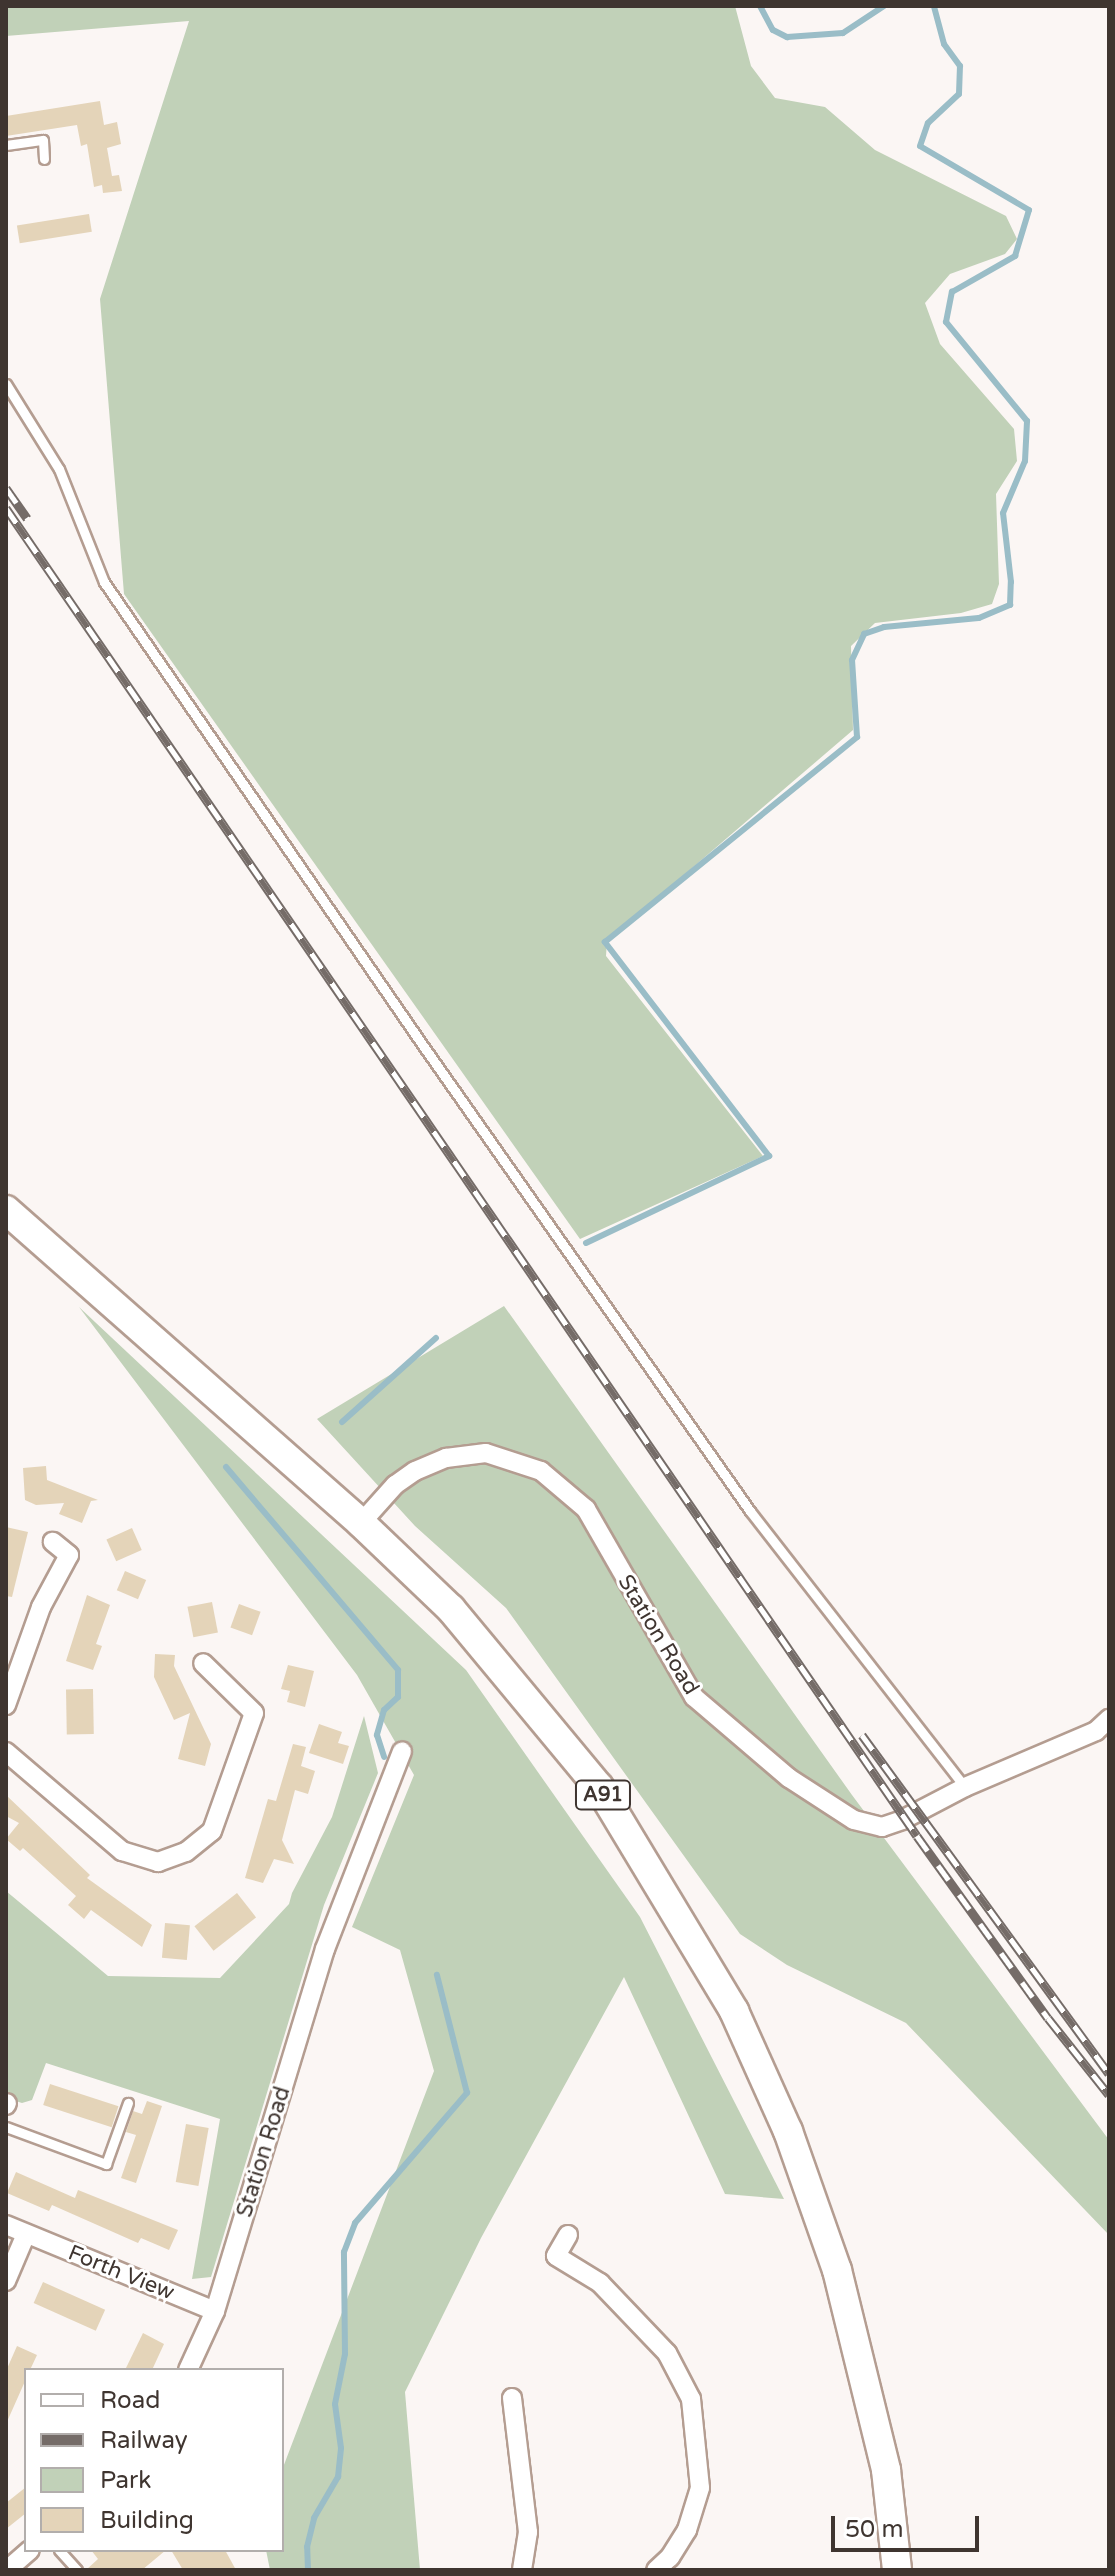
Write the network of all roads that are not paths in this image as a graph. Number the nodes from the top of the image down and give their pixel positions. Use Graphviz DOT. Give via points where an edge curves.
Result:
graph roads {
  1 [pos="6,145"];
  2 [pos="44,159"];
  3 [pos="6,384"];
  4 [pos="6,1210"];
  5 [pos="361,1523"];
  6 [pos="53,1542"];
  7 [pos="69,1555"];
  8 [pos="85,1566"];
  9 [pos="203,1663"];
  10 [pos="6,1705"];
  11 [pos="1109,1719"];
  12 [pos="6,1752"];
  13 [pos="402,1752"];
  14 [pos="965,1787"];
  15 [pos="128,2103"];
  16 [pos="6,2127"];
  17 [pos="6,2225"];
  18 [pos="26,2234"];
  19 [pos="568,2235"];
  20 [pos="6,2281"];
  21 [pos="215,2311"];
  22 [pos="189,2368"];
  23 [pos="512,2398"];
  24 [pos="28,2552"];
  25 [pos="61,2552"];
  26 [pos="663,2564"];
  27 [pos="7,2570"];
  28 [pos="77,2570"];
  29 [pos="522,2570"];
  30 [pos="685,2570"];
  31 [pos="897,2570"];
  1 -- 2 [label="lane" via="43,140"];
  3 -- 14 [label="lane" via="59,469 104,582 750,1511"];
  4 -- 5 [label="main road, A91"];
  5 -- 14 [label="street, Station Road" via="395,1485 446,1458 486,1453 541,1471 586,1509 694,1697 789,1778 854,1820 882,1827"];
  5 -- 31 [label="main road, A91" via="451,1609 599,1787 734,2011 788,2131 837,2270 886,2470"];
  6 -- 7 [label="street"];
  7 -- 8 [label="street"];
  7 -- 10 [label="street" via="41,1607"];
  9 -- 12 [label="street" via="254,1713 212,1831 186,1852 158,1862 122,1851"];
  11 -- 14 [label="street, Station Road" via="1096,1731"];
  13 -- 21 [label="street, Station Road" via="325,1949"];
  15 -- 16 [label="lane" via="106,2164"];
  17 -- 18 [label="street, Forth View"];
  18 -- 20 [label="street"];
  18 -- 21 [label="street, Forth View"];
  19 -- 26 [label="street" via="556,2256 600,2283 667,2353 691,2399 700,2488 687,2530"];
  21 -- 22 [label="street, Station Road"];
  23 -- 29 [label="street" via="528,2532"];
  24 -- 27 [label="street"];
  25 -- 28 [label="lane"];
  26 -- 30 [label="street"];
}
